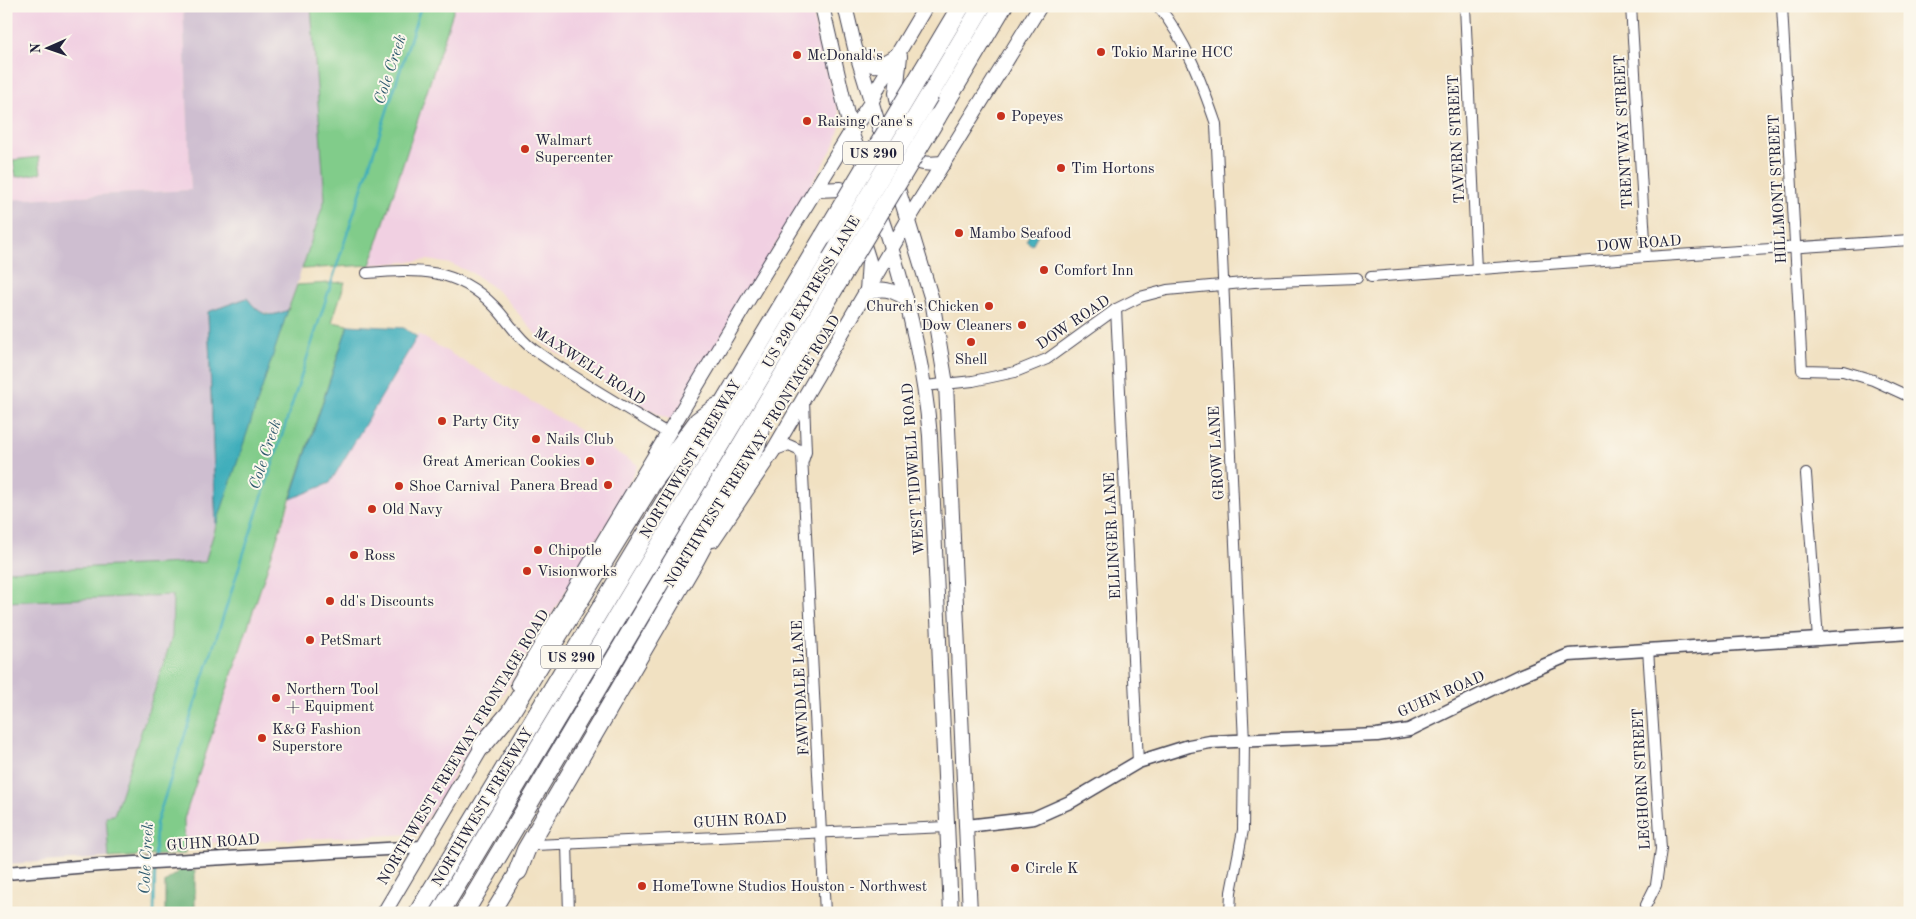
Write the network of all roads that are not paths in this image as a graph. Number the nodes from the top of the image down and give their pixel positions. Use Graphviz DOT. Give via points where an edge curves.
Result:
graph roads {
  1 [pos="822,6"];
  2 [pos="845,6"];
  3 [pos="926,6"];
  4 [pos="961,6"];
  5 [pos="982,6"];
  6 [pos="1003,6"];
  7 [pos="1040,6"];
  8 [pos="1158,6"];
  9 [pos="1465,6"];
  10 [pos="1631,6"];
  11 [pos="1782,6"];
  12 [pos="855,48"];
  13 [pos="900,53"];
  14 [pos="872,101"];
  15 [pos="851,132"];
  16 [pos="944,163"];
  17 [pos="817,190"];
  18 [pos="908,220"];
  19 [pos="1910,240"];
  20 [pos="1796,249"];
  21 [pos="892,251"];
  22 [pos="1646,256"];
  23 [pos="1477,270"];
  24 [pos="367,273"];
  25 [pos="1357,278"];
  26 [pos="1371,278"];
  27 [pos="1222,285"];
  28 [pos="867,294"];
  29 [pos="906,298"];
  30 [pos="1116,309"];
  31 [pos="946,384"];
  32 [pos="925,386"];
  33 [pos="1910,397"];
  34 [pos="804,400"];
  35 [pos="724,402"];
  36 [pos="764,406"];
  37 [pos="669,434"];
  38 [pos="774,451"];
  39 [pos="803,462"];
  40 [pos="1806,474"];
  41 [pos="934,529"];
  42 [pos="953,529"];
  43 [pos="1910,633"];
  44 [pos="1818,640"];
  45 [pos="1648,649"];
  46 [pos="940,679"];
  47 [pos="960,679"];
  48 [pos="1244,742"];
  49 [pos="482,746"];
  50 [pos="1138,762"];
  51 [pos="967,826"];
  52 [pos="947,827"];
  53 [pos="822,832"];
  54 [pos="567,844"];
  55 [pos="535,845"];
  56 [pos="422,847"];
  57 [pos="518,871"];
  58 [pos="6,873"];
  59 [pos="1646,905"];
  60 [pos="384,913"];
  61 [pos="418,913"];
  62 [pos="440,913"];
  63 [pos="464,913"];
  64 [pos="492,913"];
  65 [pos="569,913"];
  66 [pos="825,913"];
  67 [pos="950,913"];
  68 [pos="970,913"];
  69 [pos="1230,913"];
  1 -- 15 [label="main road, WEST TIDWELL ROAD"];
  2 -- 12 [label="main road"];
  3 -- 13 [label="main road, NORTHWEST FREEWAY FRONTAGE ROAD"];
  4 -- 35 [label="highway, NORTHWEST FREEWAY / US 290, bridge"];
  5 -- 62 [label="highway, US 290 EXPRESS LANE, bridge"];
  6 -- 36 [label="highway, US 290, bridge"];
  7 -- 16 [label="main road, NORTHWEST FREEWAY FRONTAGE ROAD"];
  8 -- 27 [label="street, GROW LANE" via="1184,42 1197,68 1216,124"];
  9 -- 23 [label="street, TAVERN STREET"];
  10 -- 22 [label="street, TRENTWAY STREET"];
  11 -- 20 [label="street, HILLMONT STREET"];
  12 -- 13 [label="main road" via="865,62 874,66"];
  12 -- 14 [label="main road"];
  13 -- 14 [label="main road, NORTHWEST FREEWAY FRONTAGE ROAD"];
  13 -- 16 [label="main road" via="896,99 911,155 920,163"];
  14 -- 15 [label="main road, NORTHWEST FREEWAY FRONTAGE ROAD"];
  14 -- 18 [label="main road"];
  15 -- 17 [label="main road, NORTHWEST FREEWAY FRONTAGE ROAD"];
  15 -- 21 [label="main road, WEST TIDWELL ROAD"];
  16 -- 18 [label="main road, NORTHWEST FREEWAY FRONTAGE ROAD"];
  17 -- 28 [label="main road" via="841,189 849,198 869,261"];
  17 -- 37 [label="main road, NORTHWEST FREEWAY FRONTAGE ROAD"];
  18 -- 21 [label="main road, NORTHWEST FREEWAY FRONTAGE ROAD"];
  18 -- 31 [label="main road" via="932,300"];
  19 -- 20 [label="street, DOW ROAD"];
  20 -- 22 [label="street, DOW ROAD"];
  20 -- 33 [label="street, HILLMONT STREET" via="1802,370 1843,371"];
  21 -- 28 [label="main road, NORTHWEST FREEWAY FRONTAGE ROAD"];
  21 -- 29 [label="main road, WEST TIDWELL ROAD"];
  22 -- 23 [label="street, DOW ROAD"];
  23 -- 26 [label="street, DOW ROAD"];
  24 -- 37 [label="street, MAXWELL ROAD" via="427,272 446,275 474,288 530,347"];
  25 -- 27 [label="street, DOW ROAD"];
  27 -- 30 [label="street, DOW ROAD" via="1167,290"];
  27 -- 48 [label="street, GROW LANE"];
  28 -- 29 [label="main road" via="882,289"];
  28 -- 34 [label="main road, NORTHWEST FREEWAY FRONTAGE ROAD"];
  29 -- 32 [label="main road, WEST TIDWELL ROAD"];
  30 -- 31 [label="street, DOW ROAD" via="1047,359 1015,372"];
  30 -- 50 [label="street, ELLINGER LANE"];
  31 -- 32 [label="street, DOW ROAD"];
  31 -- 42 [label="main road"];
  32 -- 41 [label="main road, WEST TIDWELL ROAD"];
  34 -- 38 [label="main road, NORTHWEST FREEWAY FRONTAGE ROAD"];
  34 -- 39 [label="street, FAWNDALE LANE" via="806,452"];
  35 -- 49 [label="highway" via="698,421 652,483 510,713"];
  35 -- 61 [label="highway, NORTHWEST FREEWAY / US 290"];
  36 -- 57 [label="highway" via="757,444 695,560 526,850"];
  36 -- 63 [label="highway, US 290"];
  37 -- 49 [label="main road, NORTHWEST FREEWAY FRONTAGE ROAD"];
  38 -- 39 [label="street" via="792,445 802,455"];
  38 -- 55 [label="main road, NORTHWEST FREEWAY FRONTAGE ROAD" via="707,549"];
  39 -- 53 [label="street, FAWNDALE LANE"];
  40 -- 44 [label="street"];
  41 -- 42 [label="main road"];
  41 -- 46 [label="main road, WEST TIDWELL ROAD"];
  42 -- 47 [label="main road"];
  43 -- 44 [label="street, GUHN ROAD"];
  44 -- 45 [label="street, GUHN ROAD"];
  45 -- 48 [label="street, GUHN ROAD" via="1569,656 1409,730 1377,735"];
  45 -- 59 [label="street, LEGHORN STREET" via="1661,849 1656,885"];
  46 -- 47 [label="main road"];
  46 -- 52 [label="main road, WEST TIDWELL ROAD"];
  47 -- 51 [label="main road"];
  48 -- 50 [label="street, GUHN ROAD" via="1210,742"];
  48 -- 69 [label="street, GROW LANE" via="1243,830"];
  49 -- 56 [label="main road, NORTHWEST FREEWAY FRONTAGE ROAD"];
  50 -- 51 [label="street, GUHN ROAD" via="1034,818"];
  51 -- 68 [label="main road"];
  52 -- 53 [label="street, GUHN ROAD"];
  52 -- 67 [label="main road, WEST TIDWELL ROAD"];
  53 -- 54 [label="street, GUHN ROAD"];
  53 -- 66 [label="street, FAWNDALE LANE"];
  54 -- 55 [label="street, GUHN ROAD"];
  54 -- 65 [label="street"];
  55 -- 57 [label="main road, NORTHWEST FREEWAY FRONTAGE ROAD"];
  56 -- 58 [label="street, GUHN ROAD"];
  56 -- 60 [label="main road, NORTHWEST FREEWAY FRONTAGE ROAD"];
  57 -- 64 [label="main road, NORTHWEST FREEWAY FRONTAGE ROAD"];
}
